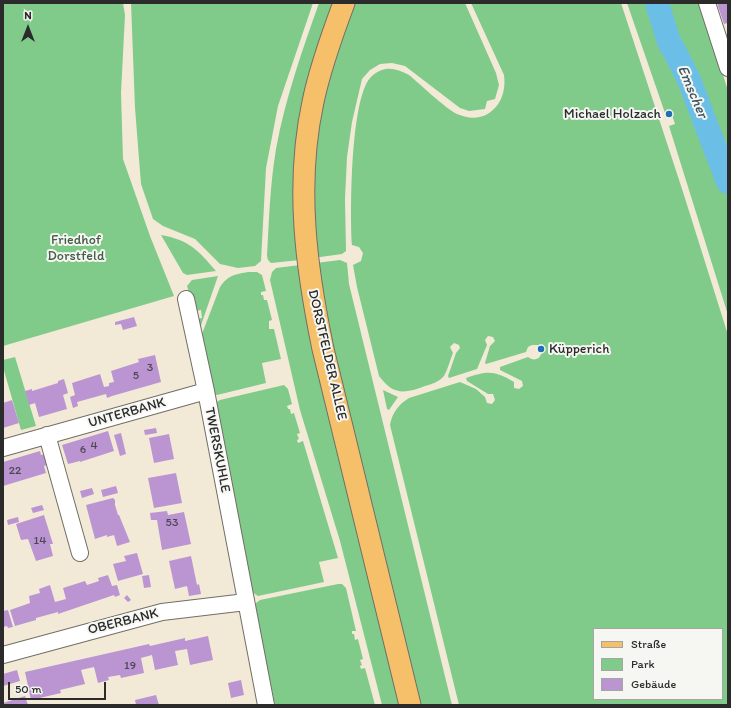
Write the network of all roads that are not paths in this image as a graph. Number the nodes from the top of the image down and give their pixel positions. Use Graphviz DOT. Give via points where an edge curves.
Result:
graph roads {
  1 [pos="344,3"];
  2 [pos="707,3"];
  3 [pos="728,68"];
  4 [pos="186,299"];
  5 [pos="206,391"];
  6 [pos="47,435"];
  7 [pos="3,448"];
  8 [pos="80,553"];
  9 [pos="246,602"];
  10 [pos="3,655"];
  11 [pos="266,705"];
  12 [pos="410,705"];
  1 -- 12 [label="main road, DORSTFELDER ALLEE" via="321,68 306,140 306,248 312,294 324,349"];
  2 -- 3 [label="street"];
  4 -- 5 [label="street, TWERSKUHLE"];
  5 -- 6 [label="street, UNTERBANK"];
  5 -- 9 [label="street, TWERSKUHLE"];
  6 -- 7 [label="street, UNTERBANK"];
  6 -- 8 [label="street"];
  9 -- 10 [label="street, OBERBANK" via="162,612"];
  9 -- 11 [label="street, TWERSKUHLE"];
}
